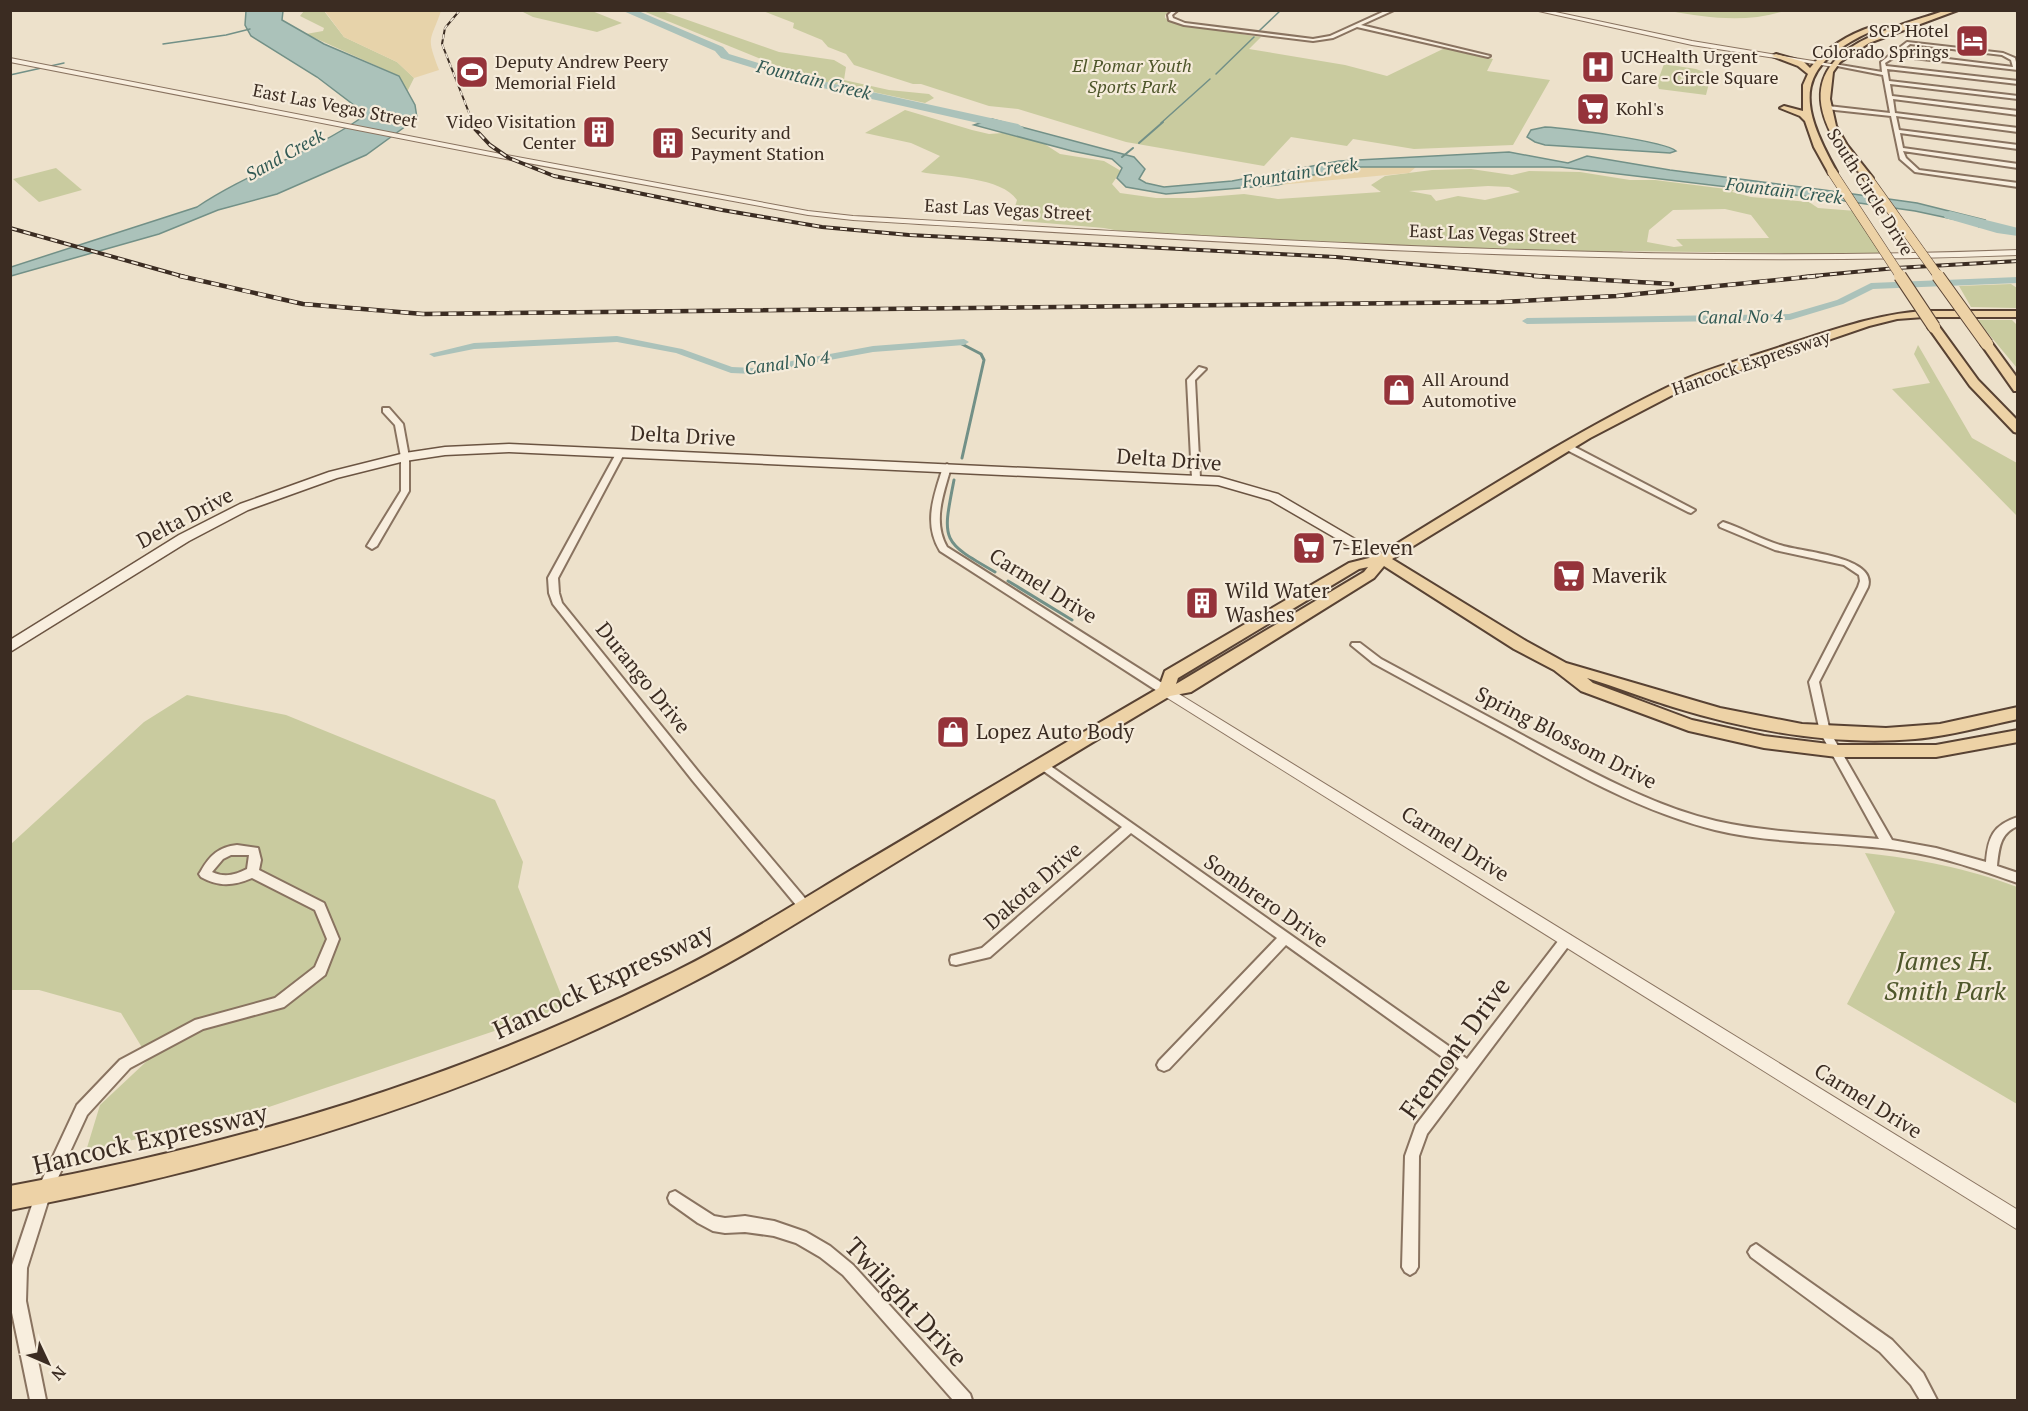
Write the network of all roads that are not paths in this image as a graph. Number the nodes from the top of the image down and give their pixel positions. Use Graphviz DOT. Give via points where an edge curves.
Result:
graph roads {
  1 [pos="1176,10"];
  2 [pos="1392,10"];
  3 [pos="1536,10"];
  4 [pos="1929,10"];
  5 [pos="1955,10"];
  6 [pos="1357,26"];
  7 [pos="1686,40"];
  8 [pos="1894,54"];
  9 [pos="1488,56"];
  10 [pos="1776,56"];
  11 [pos="10,60"];
  12 [pos="1818,62"];
  13 [pos="1834,65"];
  14 [pos="1884,67"];
  15 [pos="2017,68"];
  16 [pos="1810,73"];
  17 [pos="1885,74"];
  18 [pos="1887,82"];
  19 [pos="2018,83"];
  20 [pos="1890,97"];
  21 [pos="2018,98"];
  22 [pos="1806,104"];
  23 [pos="1828,108"];
  24 [pos="2018,114"];
  25 [pos="1894,115"];
  26 [pos="1808,119"];
  27 [pos="2018,130"];
  28 [pos="1897,131"];
  29 [pos="2018,147"];
  30 [pos="1900,149"];
  31 [pos="2018,166"];
  32 [pos="2018,185"];
  33 [pos="2018,252"];
  34 [pos="2018,314"];
  35 [pos="1202,369"];
  36 [pos="2018,388"];
  37 [pos="386,410"];
  38 [pos="2018,429"];
  39 [pos="1566,446"];
  40 [pos="621,453"];
  41 [pos="405,457"];
  42 [pos="947,467"];
  43 [pos="1196,478"];
  44 [pos="1691,510"];
  45 [pos="1723,525"];
  46 [pos="372,546"];
  47 [pos="1382,559"];
  48 [pos="1356,645"];
  49 [pos="10,647"];
  50 [pos="1560,666"];
  51 [pos="1166,691"];
  52 [pos="2018,713"];
  53 [pos="1825,732"];
  54 [pos="2016,736"];
  55 [pos="1837,752"];
  56 [pos="1042,764"];
  57 [pos="2018,821"];
  58 [pos="1129,828"];
  59 [pos="1888,844"];
  60 [pos="1991,868"];
  61 [pos="252,872"];
  62 [pos="2018,878"];
  63 [pos="806,907"];
  64 [pos="1285,938"];
  65 [pos="1566,940"];
  66 [pos="956,960"];
  67 [pos="1164,1065"];
  68 [pos="1468,1068"];
  69 [pos="43,1193"];
  70 [pos="10,1198"];
  71 [pos="675,1198"];
  72 [pos="2018,1221"];
  73 [pos="1756,1252"];
  74 [pos="1410,1268"];
  75 [pos="38,1401"];
  76 [pos="964,1401"];
  77 [pos="1929,1401"];
  1 -- 6 [label="street" via="1169,17 1179,22 1302,40 1327,38"];
  2 -- 6 [label="street"];
  3 -- 7 [label="street"];
  4 -- 12 [label="main road, South Circle Drive" via="1858,34 1834,47"];
  5 -- 13 [label="main road" via="1879,36"];
  6 -- 9 [label="street"];
  7 -- 10 [label="street"];
  7 -- 12 [label="street"];
  8 -- 14 [label="street" via="1884,62"];
  8 -- 15 [label="street"];
  8 -- 15 [label="street" via="1909,43 1992,52 2011,57"];
  10 -- 12 [label="street"];
  10 -- 16 [label="main road" via="1801,64"];
  11 -- 33 [label="street, East Las Vegas Street" via="682,190 853,218 1398,247 1665,256 1805,258"];
  12 -- 13 [label="street"];
  12 -- 16 [label="main road, South Circle Drive"];
  13 -- 17 [label="street"];
  13 -- 23 [label="main road, South Circle Drive" via="1828,76"];
  14 -- 17 [label="street"];
  14 -- 19 [label="street"];
  16 -- 22 [label="main road, South Circle Drive"];
  17 -- 18 [label="street"];
  18 -- 20 [label="street"];
  18 -- 21 [label="street"];
  20 -- 24 [label="street"];
  20 -- 25 [label="street"];
  22 -- 26 [label="main road, South Circle Drive"];
  22 -- 26 [label="main road" via="1784,108"];
  23 -- 25 [label="street"];
  23 -- 36 [label="main road, South Circle Drive, bridge" via="1839,138"];
  25 -- 27 [label="street"];
  25 -- 28 [label="street"];
  26 -- 38 [label="main road, South Circle Drive, bridge" via="1816,144 1832,172 1934,327 1974,383"];
  28 -- 29 [label="street"];
  28 -- 30 [label="street"];
  30 -- 31 [label="street"];
  30 -- 32 [label="street" via="1903,159 1917,171"];
  34 -- 39 [label="main road, Hancock Expressway" via="1924,314 1866,323 1678,387"];
  35 -- 43 [label="street" via="1191,380"];
  37 -- 41 [label="street" via="399,424"];
  39 -- 44 [label="street"];
  39 -- 47 [label="main road, Hancock Expressway"];
  40 -- 41 [label="main road, Delta Drive" via="509,448"];
  40 -- 42 [label="main road, Delta Drive"];
  40 -- 63 [label="street, Durango Drive" via="553,578 558,604"];
  41 -- 46 [label="street" via="405,491"];
  41 -- 49 [label="main road, Delta Drive" via="298,486 225,516 146,560"];
  42 -- 43 [label="main road, Delta Drive"];
  42 -- 51 [label="street, Carmel Drive" via="934,528 943,549"];
  43 -- 47 [label="main road, Delta Drive" via="1275,497"];
  45 -- 53 [label="street" via="1778,548 1847,563 1863,574 1863,587 1815,675"];
  47 -- 50 [label="main road"];
  47 -- 51 [label="main road, Hancock Expressway" via="1369,575 1185,688"];
  48 -- 59 [label="street, Spring Blossom Drive" via="1377,661 1610,787 1662,808 1716,825 1778,837"];
  50 -- 53 [label="main road" via="1731,717"];
  50 -- 55 [label="main road" via="1587,687 1689,725"];
  51 -- 56 [label="main road, Hancock Expressway"];
  51 -- 65 [label="street, Carmel Drive"];
  52 -- 53 [label="main road" via="1915,733"];
  53 -- 55 [label="street"];
  54 -- 55 [label="main road" via="1936,751"];
  55 -- 59 [label="street"];
  56 -- 58 [label="street, Sombrero Drive"];
  56 -- 63 [label="main road, Hancock Expressway"];
  57 -- 60 [label="street" via="2001,828 1996,835"];
  58 -- 64 [label="street, Sombrero Drive"];
  58 -- 66 [label="street, Dakota Drive" via="986,952"];
  59 -- 60 [label="street, Spring Blossom Drive"];
  60 -- 62 [label="street, Spring Blossom Drive"];
  61 -- 69 [label="street" via="320,907 333,939 320,971 279,1003 200,1024 125,1064 82,1110"];
  63 -- 69 [label="main road, Hancock Expressway" via="629,1004 486,1065 266,1141"];
  64 -- 67 [label="street"];
  64 -- 68 [label="street, Sombrero Drive"];
  65 -- 68 [label="street, Fremont Drive"];
  65 -- 72 [label="street, Carmel Drive"];
  68 -- 74 [label="street, Fremont Drive" via="1421,1130 1412,1156"];
  69 -- 70 [label="main road, Hancock Expressway"];
  69 -- 75 [label="street" via="19,1268 18,1290"];
  71 -- 76 [label="street, Twilight Drive" via="715,1224 774,1228 827,1250"];
  73 -- 77 [label="street" via="1886,1346 1917,1379"];
}
